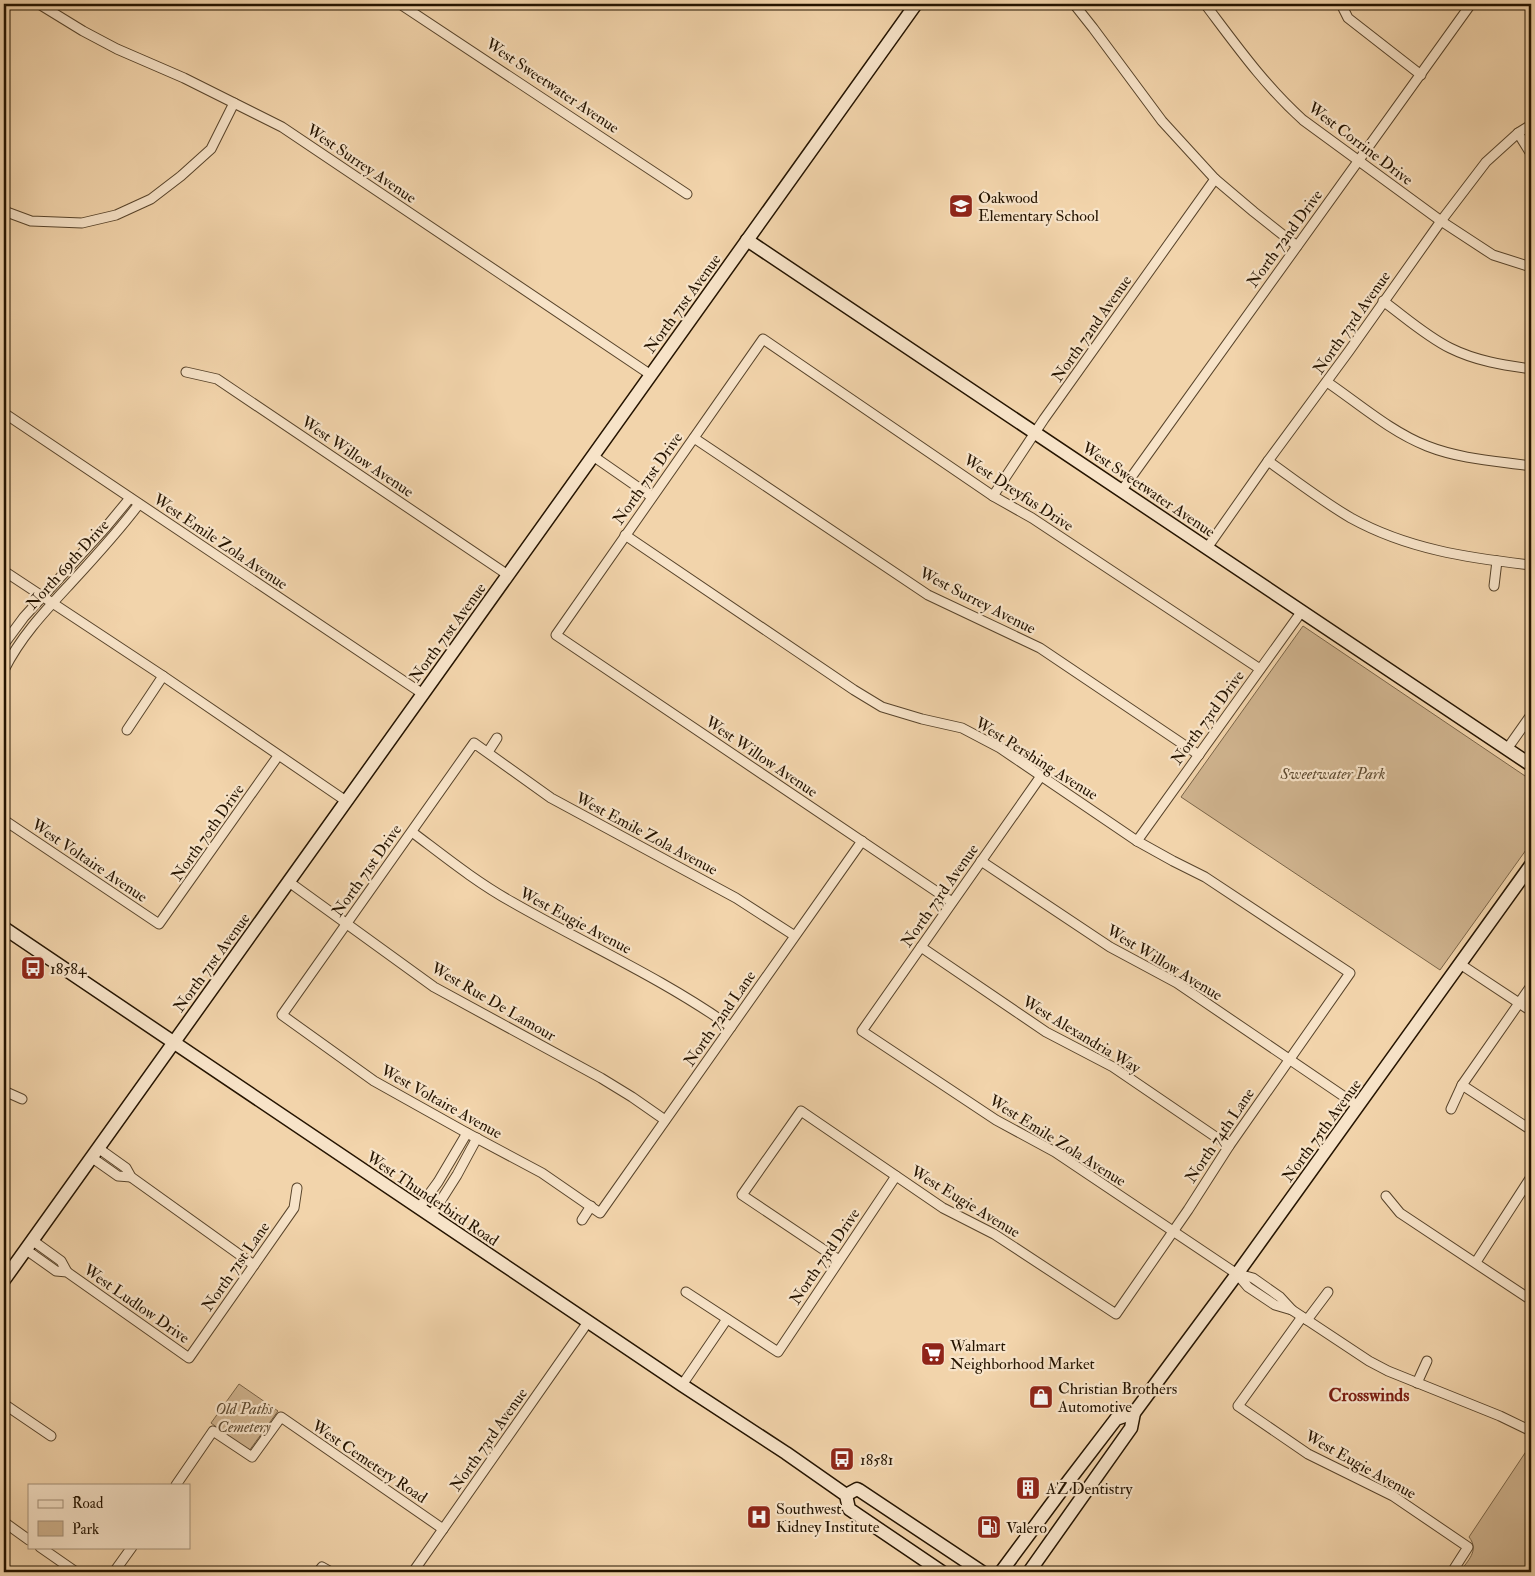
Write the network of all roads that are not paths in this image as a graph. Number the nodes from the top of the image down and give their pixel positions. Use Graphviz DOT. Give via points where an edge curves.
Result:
graph roads {
  1 [pos="39,4"];
  2 [pos="400,4"];
  3 [pos="916,4"];
  4 [pos="1074,4"];
  5 [pos="1205,4"];
  6 [pos="1341,4"];
  7 [pos="1471,4"];
  8 [pos="1421,75"];
  9 [pos="234,103"];
  10 [pos="1531,126"];
  11 [pos="1518,133"];
  12 [pos="1531,154"];
  13 [pos="1359,161"];
  14 [pos="1215,179"];
  15 [pos="688,194"];
  16 [pos="4,211"];
  17 [pos="1441,221"];
  18 [pos="748,240"];
  19 [pos="1297,246"];
  20 [pos="1531,267"];
  21 [pos="1384,301"];
  22 [pos="763,339"];
  23 [pos="1531,369"];
  24 [pos="186,372"];
  25 [pos="651,375"];
  26 [pos="1327,382"];
  27 [pos="4,413"];
  28 [pos="1035,432"];
  29 [pos="694,438"];
  30 [pos="593,456"];
  31 [pos="1268,461"];
  32 [pos="1531,466"];
  33 [pos="1122,490"];
  34 [pos="993,496"];
  35 [pos="652,497"];
  36 [pos="130,498"];
  37 [pos="139,504"];
  38 [pos="625,535"];
  39 [pos="1208,548"];
  40 [pos="1497,562"];
  41 [pos="1531,565"];
  42 [pos="4,571"];
  43 [pos="508,575"];
  44 [pos="1494,586"];
  45 [pos="42,596"];
  46 [pos="52,602"];
  47 [pos="1302,611"];
  48 [pos="556,635"];
  49 [pos="4,644"];
  50 [pos="1260,669"];
  51 [pos="4,670"];
  52 [pos="163,676"];
  53 [pos="423,694"];
  54 [pos="1531,715"];
  55 [pos="127,730"];
  56 [pos="497,738"];
  57 [pos="474,743"];
  58 [pos="1507,749"];
  59 [pos="488,752"];
  60 [pos="1199,755"];
  61 [pos="278,756"];
  62 [pos="1531,765"];
  63 [pos="1041,776"];
  64 [pos="346,801"];
  65 [pos="4,820"];
  66 [pos="412,832"];
  67 [pos="862,841"];
  68 [pos="1137,841"];
  69 [pos="981,861"];
  70 [pos="1531,865"];
  71 [pos="289,882"];
  72 [pos="952,902"];
  73 [pos="159,924"];
  74 [pos="347,924"];
  75 [pos="4,928"];
  76 [pos="795,936"];
  77 [pos="921,947"];
  78 [pos="1460,964"];
  79 [pos="1350,973"];
  80 [pos="1531,986"];
  81 [pos="1519,1003"];
  82 [pos="1531,1011"];
  83 [pos="282,1015"];
  84 [pos="731,1027"];
  85 [pos="862,1031"];
  86 [pos="173,1043"];
  87 [pos="1289,1059"];
  88 [pos="1462,1085"];
  89 [pos="4,1091"];
  90 [pos="22,1099"];
  91 [pos="1358,1106"];
  92 [pos="1451,1109"];
  93 [pos="665,1120"];
  94 [pos="1531,1130"];
  95 [pos="467,1133"];
  96 [pos="477,1138"];
  97 [pos="1229,1146"];
  98 [pos="95,1152"];
  99 [pos="118,1162"];
  100 [pos="112,1172"];
  101 [pos="896,1176"];
  102 [pos="131,1177"];
  103 [pos="1531,1177"];
  104 [pos="297,1188"];
  105 [pos="1386,1196"];
  106 [pos="591,1206"];
  107 [pos="419,1208"];
  108 [pos="600,1213"];
  109 [pos="430,1216"];
  110 [pos="582,1220"];
  111 [pos="1173,1231"];
  112 [pos="28,1244"];
  113 [pos="52,1254"];
  114 [pos="839,1260"];
  115 [pos="1476,1262"];
  116 [pos="46,1264"];
  117 [pos="254,1265"];
  118 [pos="67,1272"];
  119 [pos="1238,1274"];
  120 [pos="4,1280"];
  121 [pos="686,1292"];
  122 [pos="1328,1292"];
  123 [pos="1531,1300"];
  124 [pos="1116,1314"];
  125 [pos="1304,1318"];
  126 [pos="727,1319"];
  127 [pos="588,1322"];
  128 [pos="189,1358"];
  129 [pos="1427,1361"];
  130 [pos="1417,1383"];
  131 [pos="682,1385"];
  132 [pos="4,1404"];
  133 [pos="1134,1413"];
  134 [pos="1531,1432"];
  135 [pos="51,1436"];
  136 [pos="177,1484"];
  137 [pos="846,1494"];
  138 [pos="4,1522"];
  139 [pos="443,1529"];
  140 [pos="28,1539"];
  141 [pos="41,1548"];
  142 [pos="131,1548"];
  143 [pos="320,1569"];
  144 [pos="76,1572"];
  145 [pos="114,1572"];
  146 [pos="331,1572"];
  147 [pos="413,1572"];
  148 [pos="942,1572"];
  149 [pos="982,1572"];
  150 [pos="1001,1572"];
  151 [pos="1029,1572"];
  152 [pos="1452,1572"];
  1 -- 9 [label="street, West Surrey Avenue" via="117,49"];
  2 -- 15 [label="street, West Sweetwater Avenue"];
  3 -- 18 [label="street, North 71st Avenue"];
  4 -- 14 [label="street" via="1162,121"];
  5 -- 13 [label="street, West Corrine Drive" via="1285,104"];
  6 -- 8 [label="street" via="1348,18"];
  7 -- 8 [label="street, North 72nd Drive"];
  8 -- 13 [label="street, North 72nd Drive"];
  9 -- 16 [label="street" via="211,149 151,200 116,215 82,223 31,221"];
  9 -- 25 [label="street, West Surrey Avenue" via="282,127"];
  10 -- 11 [label="street, North 73rd Avenue"];
  11 -- 12 [label="street"];
  11 -- 17 [label="street, North 73rd Avenue" via="1486,162"];
  13 -- 17 [label="street, West Corrine Drive"];
  13 -- 19 [label="street, North 72nd Drive"];
  14 -- 19 [label="street"];
  14 -- 28 [label="street, North 72nd Avenue"];
  17 -- 20 [label="street, West Corrine Drive" via="1493,255"];
  17 -- 21 [label="street, North 73rd Avenue"];
  18 -- 25 [label="street, North 71st Avenue"];
  18 -- 28 [label="street, West Sweetwater Avenue"];
  19 -- 33 [label="street, North 72nd Drive"];
  21 -- 23 [label="street" via="1450,348 1495,364"];
  21 -- 26 [label="street, North 73rd Avenue"];
  22 -- 29 [label="street, North 71st Drive"];
  22 -- 34 [label="street, West Dreyfus Drive"];
  24 -- 43 [label="street, West Willow Avenue" via="217,380"];
  25 -- 30 [label="street, North 71st Avenue"];
  26 -- 31 [label="street, North 73rd Avenue"];
  26 -- 32 [label="street" via="1390,426 1426,446 1462,456"];
  27 -- 36 [label="street, West Emile Zola Avenue"];
  28 -- 33 [label="street, West Sweetwater Avenue"];
  28 -- 34 [label="street, North 72nd Avenue"];
  29 -- 35 [label="street, North 71st Drive"];
  29 -- 60 [label="street, West Surrey Avenue" via="928,595 1040,648"];
  30 -- 35 [label="street"];
  30 -- 43 [label="street, North 71st Avenue"];
  31 -- 39 [label="street, North 73rd Avenue"];
  31 -- 40 [label="street" via="1350,518 1383,533 1434,551"];
  33 -- 39 [label="street, West Sweetwater Avenue"];
  34 -- 50 [label="street, West Dreyfus Drive" via="1032,518"];
  35 -- 38 [label="street, North 71st Drive"];
  36 -- 37 [label="street, West Emile Zola Avenue"];
  36 -- 45 [label="street, North 69th Drive"];
  37 -- 46 [label="street, North 69th Drive" via="110,541"];
  37 -- 53 [label="street, West Emile Zola Avenue"];
  38 -- 48 [label="street, North 71st Drive"];
  38 -- 63 [label="street, West Pershing Avenue" via="882,707 962,728 1000,748"];
  39 -- 47 [label="street, West Sweetwater Avenue"];
  40 -- 41 [label="street"];
  40 -- 44 [label="street"];
  42 -- 45 [label="street"];
  43 -- 53 [label="street, North 71st Avenue"];
  45 -- 46 [label="street"];
  45 -- 49 [label="street, North 69th Drive"];
  46 -- 51 [label="street, North 69th Drive" via="23,638"];
  46 -- 52 [label="street"];
  47 -- 50 [label="street, North 73rd Drive"];
  47 -- 58 [label="street, West Sweetwater Avenue"];
  48 -- 67 [label="street, West Willow Avenue"];
  50 -- 60 [label="street, North 73rd Drive"];
  52 -- 55 [label="street"];
  52 -- 61 [label="street"];
  53 -- 64 [label="street, North 71st Avenue"];
  54 -- 58 [label="street"];
  56 -- 59 [label="street"];
  57 -- 59 [label="street, West Emile Zola Avenue"];
  57 -- 66 [label="street, North 71st Drive"];
  58 -- 62 [label="street, West Sweetwater Avenue"];
  59 -- 76 [label="street, West Emile Zola Avenue" via="551,798 754,908"];
  60 -- 68 [label="street, North 73rd Drive"];
  61 -- 64 [label="street"];
  61 -- 73 [label="street, North 70th Drive"];
  63 -- 68 [label="street, West Pershing Avenue"];
  63 -- 69 [label="street, North 73rd Avenue"];
  64 -- 71 [label="street, North 71st Avenue"];
  65 -- 73 [label="street, West Voltaire Avenue"];
  66 -- 74 [label="street, North 71st Drive"];
  66 -- 84 [label="street, West Eugie Avenue" via="493,891 671,988"];
  67 -- 72 [label="street, West Willow Avenue"];
  67 -- 76 [label="street, North 72nd Lane"];
  68 -- 79 [label="street, West Pershing Avenue" via="1206,877"];
  69 -- 72 [label="street, North 73rd Avenue"];
  69 -- 87 [label="street, West Willow Avenue" via="1110,947 1177,983"];
  70 -- 78 [label="street, North 75th Avenue"];
  71 -- 74 [label="street, West Rue De Lamour"];
  71 -- 86 [label="street, North 71st Avenue"];
  72 -- 77 [label="street, North 73rd Avenue"];
  74 -- 83 [label="street, North 71st Drive"];
  74 -- 93 [label="street, West Rue De Lamour" via="434,987 607,1082"];
  75 -- 86 [label="street, West Thunderbird Road"];
  76 -- 84 [label="street, North 72nd Lane"];
  77 -- 85 [label="street, North 73rd Avenue"];
  77 -- 97 [label="street, West Alexandria Way" via="1046,1032 1113,1067"];
  78 -- 81 [label="street"];
  78 -- 91 [label="street, North 75th Avenue"];
  79 -- 87 [label="street, North 74th Lane"];
  80 -- 81 [label="street"];
  81 -- 82 [label="street"];
  81 -- 88 [label="street"];
  83 -- 95 [label="street, West Voltaire Avenue" via="374,1081"];
  84 -- 93 [label="street, North 72nd Lane"];
  85 -- 111 [label="street, West Emile Zola Avenue" via="996,1120 1055,1152"];
  86 -- 98 [label="street, North 71st Avenue"];
  86 -- 107 [label="street, West Thunderbird Road"];
  87 -- 91 [label="street, West Willow Avenue"];
  87 -- 97 [label="street, North 74th Lane"];
  88 -- 92 [label="street"];
  88 -- 94 [label="street"];
  89 -- 90 [label="street"];
  91 -- 119 [label="street, North 75th Avenue"];
  93 -- 108 [label="street, North 72nd Lane"];
  95 -- 96 [label="street, West Voltaire Avenue"];
  95 -- 107 [label="street"];
  96 -- 106 [label="street, West Voltaire Avenue" via="542,1173"];
  96 -- 109 [label="street"];
  97 -- 111 [label="street, North 74th Lane"];
  98 -- 99 [label="street"];
  98 -- 100 [label="street"];
  98 -- 112 [label="street, North 71st Avenue"];
  99 -- 100 [label="street"];
  99 -- 102 [label="street"];
  100 -- 102 [label="street"];
  101 -- 114 [label="street, North 73rd Drive"];
  101 -- 114 [label="street, West Eugie Avenue" via="801,1111 742,1195"];
  101 -- 124 [label="street, West Eugie Avenue" via="943,1208 994,1234"];
  102 -- 117 [label="street"];
  103 -- 115 [label="street"];
  104 -- 117 [label="street, North 71st Lane" via="294,1208"];
  105 -- 115 [label="street" via="1400,1212"];
  106 -- 108 [label="street, West Voltaire Avenue"];
  106 -- 110 [label="street"];
  107 -- 109 [label="street, West Thunderbird Road"];
  109 -- 127 [label="street, West Thunderbird Road"];
  111 -- 119 [label="street, West Emile Zola Avenue"];
  111 -- 124 [label="street, North 74th Lane"];
  112 -- 113 [label="street, West Ludlow Drive"];
  112 -- 116 [label="street, West Ludlow Drive"];
  112 -- 120 [label="street, North 71st Avenue"];
  113 -- 116 [label="street"];
  113 -- 118 [label="street, West Ludlow Drive"];
  114 -- 126 [label="street, North 73rd Drive" via="778,1352"];
  115 -- 123 [label="street"];
  116 -- 118 [label="street, West Ludlow Drive"];
  117 -- 128 [label="street, North 71st Lane"];
  118 -- 128 [label="street, West Ludlow Drive"];
  119 -- 125 [label="street" via="1253,1278"];
  119 -- 133 [label="street, North 75th Avenue"];
  121 -- 126 [label="street"];
  122 -- 125 [label="street"];
  125 -- 130 [label="street" via="1369,1361"];
  125 -- 152 [label="street, West Eugie Avenue" via="1238,1406 1308,1454 1393,1496 1468,1547"];
  126 -- 131 [label="street"];
  127 -- 131 [label="street, West Thunderbird Road"];
  127 -- 139 [label="street, North 73rd Avenue"];
  129 -- 130 [label="street"];
  130 -- 134 [label="street"];
  131 -- 137 [label="street, West Thunderbird Road"];
  132 -- 135 [label="street"];
  133 -- 150 [label="street, North 75th Avenue" via="1116,1418"];
  133 -- 151 [label="street, North 75th Avenue" via="1131,1428"];
  136 -- 139 [label="street, West Cemetery Road" via="213,1431 252,1457 281,1417"];
  137 -- 148 [label="street, West Thunderbird Road" via="850,1509"];
  137 -- 149 [label="street, West Thunderbird Road" via="857,1489"];
  138 -- 140 [label="street"];
  139 -- 147 [label="street, North 73rd Avenue"];
  141 -- 144 [label="street"];
  142 -- 145 [label="street"];
  143 -- 146 [label="street"];
}
